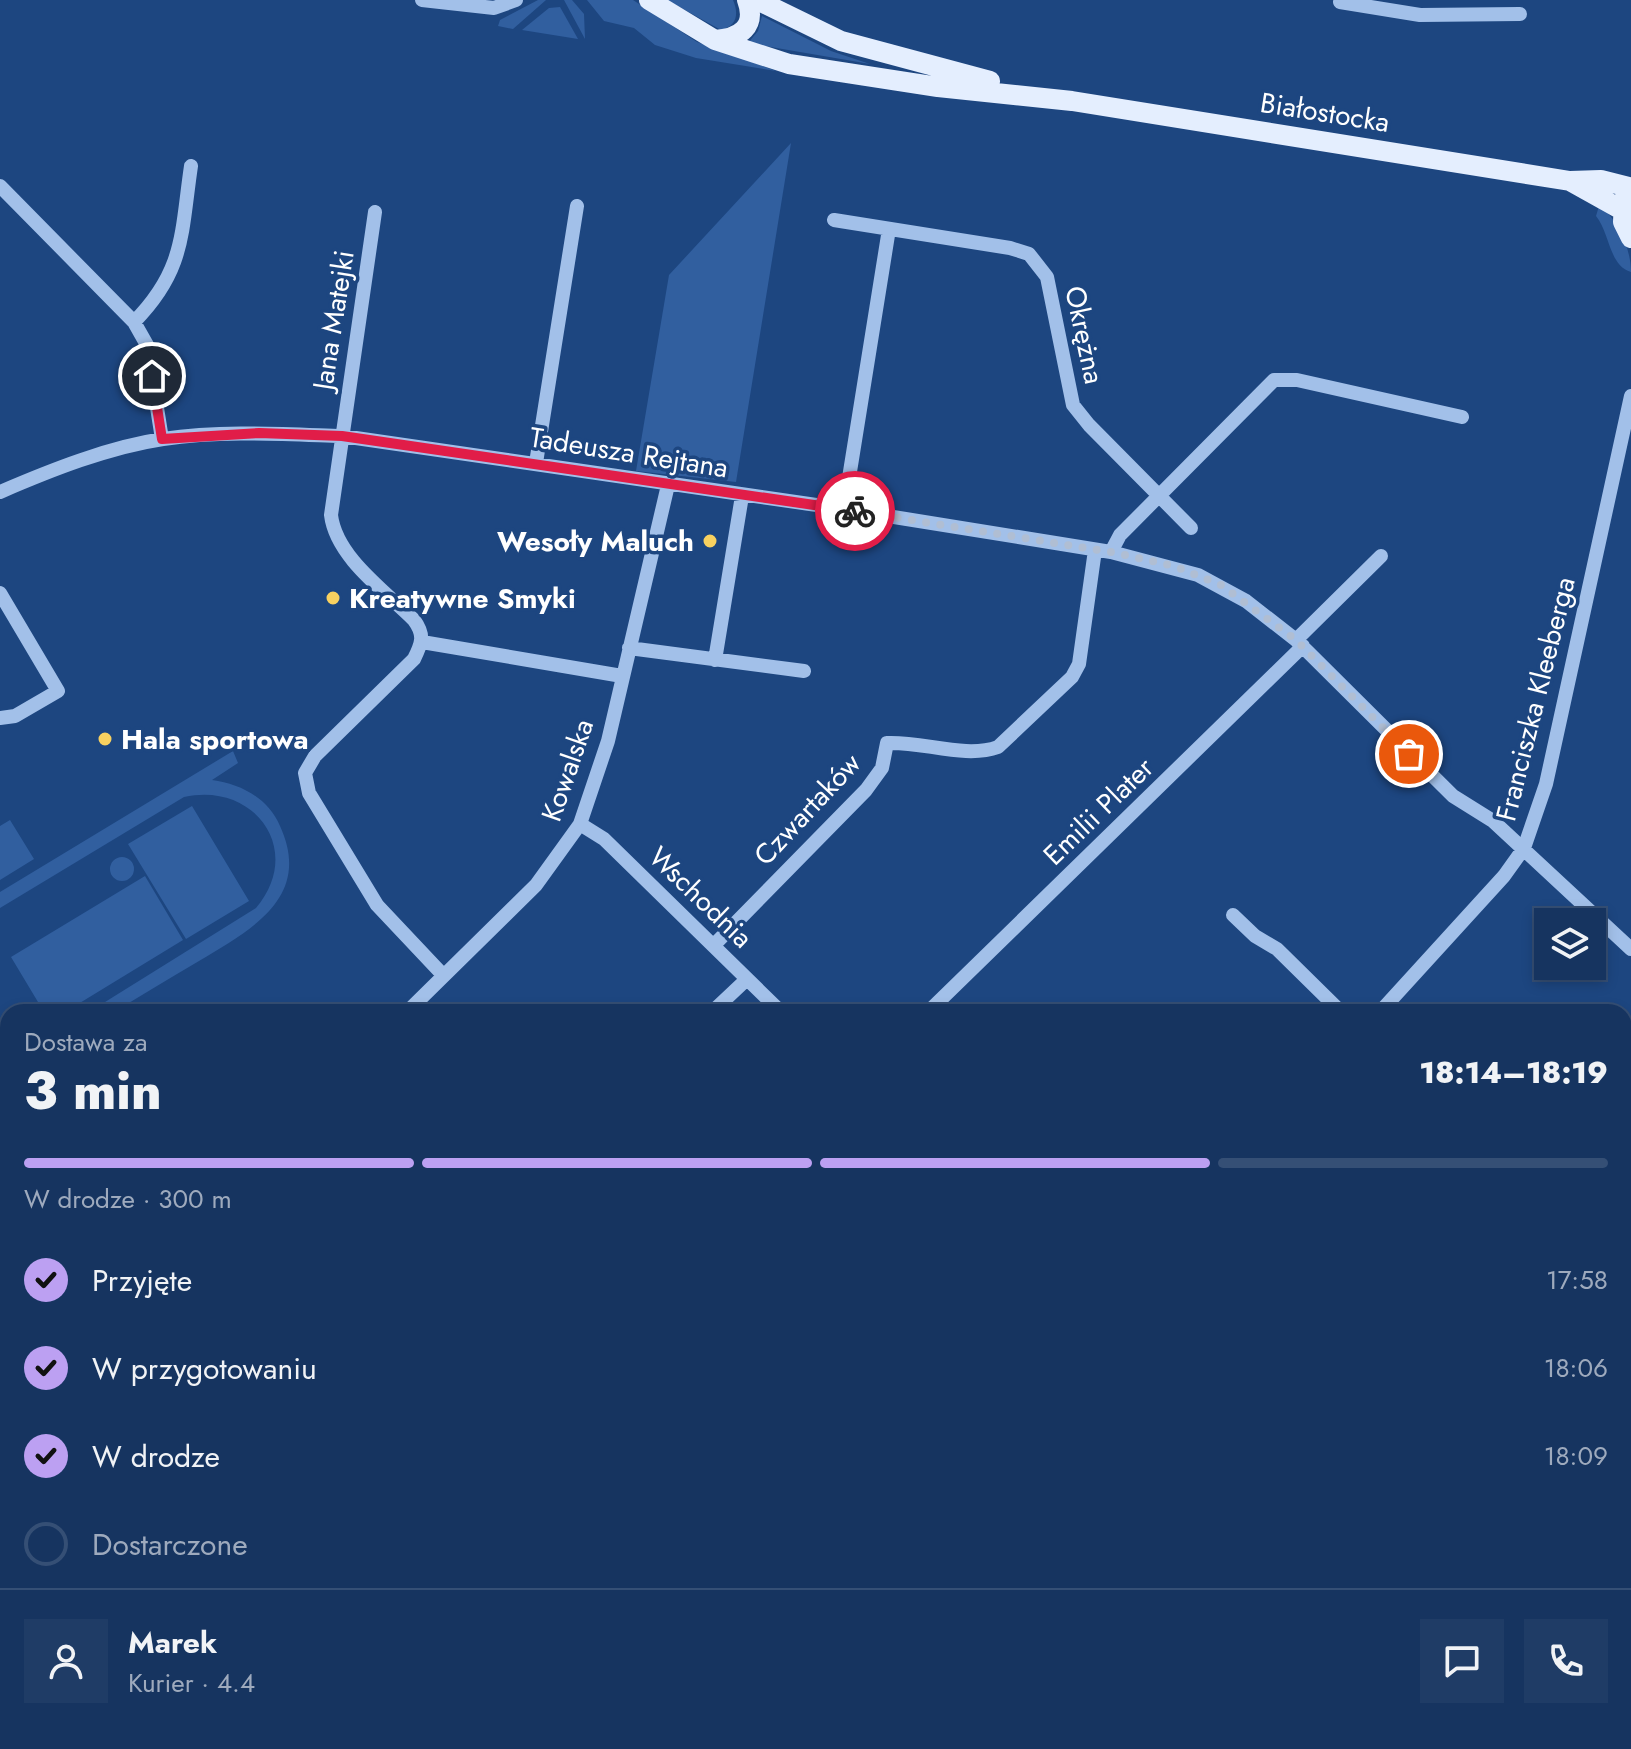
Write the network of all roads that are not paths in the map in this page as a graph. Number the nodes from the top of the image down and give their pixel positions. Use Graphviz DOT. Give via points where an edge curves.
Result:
graph roads {
  1 [pos="422,0"];
  2 [pos="516,0"];
  3 [pos="649,0"];
  4 [pos="747,0"];
  5 [pos="757,0"];
  6 [pos="1448,0"];
  7 [pos="1340,2"];
  8 [pos="1520,14"];
  9 [pos="1449,17"];
  10 [pos="715,40"];
  11 [pos="1072,101"];
  12 [pos="191,166"];
  13 [pos="1570,181"];
  14 [pos="0,186"];
  15 [pos="1630,186"];
  16 [pos="577,206"];
  17 [pos="1622,210"];
  18 [pos="375,212"];
  19 [pos="834,220"];
  20 [pos="889,229"];
  21 [pos="1631,238"];
  22 [pos="134,322"];
  23 [pos="1631,396"];
  24 [pos="1462,417"];
  25 [pos="342,436"];
  26 [pos="162,439"];
  27 [pos="536,463"];
  28 [pos="668,485"];
  29 [pos="1,490"];
  30 [pos="742,496"];
  31 [pos="1157,496"];
  32 [pos="844,509"];
  33 [pos="1191,528"];
  34 [pos="1095,550"];
  35 [pos="1111,552"];
  36 [pos="1381,556"];
  37 [pos="0,593"];
  38 [pos="422,642"];
  39 [pos="1300,643"];
  40 [pos="629,648"];
  41 [pos="715,660"];
  42 [pos="804,671"];
  43 [pos="622,676"];
  44 [pos="0,718"];
  45 [pos="580,824"];
  46 [pos="1524,848"];
  47 [pos="1233,915"];
  48 [pos="714,945"];
  49 [pos="1631,949"];
  50 [pos="443,975"];
  51 [pos="747,979"];
  52 [pos="415,1004"];
  53 [pos="720,1004"];
  54 [pos="773,1004"];
  55 [pos="936,1004"];
  56 [pos="1333,1004"];
  57 [pos="1387,1004"];
  1 -- 2 [label="street" via="494,8"];
  3 -- 10 [label="main road, Białostocka"];
  4 -- 10 [label="main road" via="746,29"];
  5 -- 11 [label="main road, Białostocka" via="873,53"];
  6 -- 9 [label="street"];
  7 -- 9 [label="street"];
  8 -- 9 [label="street"];
  10 -- 11 [label="main road, Białostocka" via="789,64"];
  11 -- 13 [label="main road, Białostocka"];
  12 -- 22 [label="street" via="168,283"];
  13 -- 15 [label="main road, Białostocka"];
  13 -- 17 [label="main road, Białostocka"];
  14 -- 22 [label="street"];
  15 -- 17 [label="main road"];
  16 -- 27 [label="street"];
  17 -- 21 [label="main road"];
  18 -- 25 [label="street, Jana Matejki"];
  19 -- 20 [label="street, Okrężna"];
  20 -- 31 [label="street, Okrężna" via="1010,248 1041,265 1073,405"];
  20 -- 32 [label="street"];
  22 -- 26 [label="street" via="147,345"];
  23 -- 46 [label="street, Franciszka Kleeberga" via="1546,784"];
  24 -- 31 [label="street" via="1297,380 1274,380"];
  25 -- 26 [label="street, Tadeusza Rejtana" via="259,433"];
  25 -- 27 [label="street, Tadeusza Rejtana"];
  25 -- 38 [label="street, Jana Matejki" via="333,533 414,620 422,630"];
  26 -- 29 [label="street, Tadeusza Rejtana"];
  27 -- 28 [label="street, Tadeusza Rejtana"];
  28 -- 30 [label="street, Tadeusza Rejtana"];
  28 -- 40 [label="street, Kowalska"];
  30 -- 32 [label="street, Tadeusza Rejtana"];
  30 -- 41 [label="street"];
  31 -- 33 [label="street, Okrężna"];
  31 -- 35 [label="street"];
  32 -- 34 [label="street, Tadeusza Rejtana"];
  34 -- 35 [label="street, Tadeusza Rejtana"];
  34 -- 48 [label="street, Czwartaków" via="1079,664 1072,677 998,747 984,752 887,743 882,768 866,790"];
  35 -- 39 [label="street, Tadeusza Rejtana" via="1174,566 1221,585"];
  36 -- 39 [label="street, Emilii Plater"];
  37 -- 44 [label="street" via="58,691 15,716"];
  38 -- 43 [label="street"];
  38 -- 50 [label="street" via="414,659 315,756 305,773 309,793 377,905"];
  39 -- 46 [label="street, Tadeusza Rejtana" via="1453,796"];
  39 -- 55 [label="street, Emilii Plater"];
  40 -- 41 [label="street"];
  40 -- 43 [label="street, Kowalska"];
  41 -- 42 [label="street"];
  43 -- 45 [label="street, Kowalska" via="608,741"];
  45 -- 48 [label="street, Wschodnia" via="604,839"];
  45 -- 50 [label="street, Kowalska" via="536,885"];
  46 -- 49 [label="street, Tadeusza Rejtana"];
  46 -- 57 [label="street, Franciszka Kleeberga"];
  47 -- 56 [label="street"];
  48 -- 51 [label="street, Wschodnia"];
  50 -- 52 [label="street, Kowalska"];
  51 -- 53 [label="street"];
  51 -- 54 [label="street, Wschodnia"];
}
